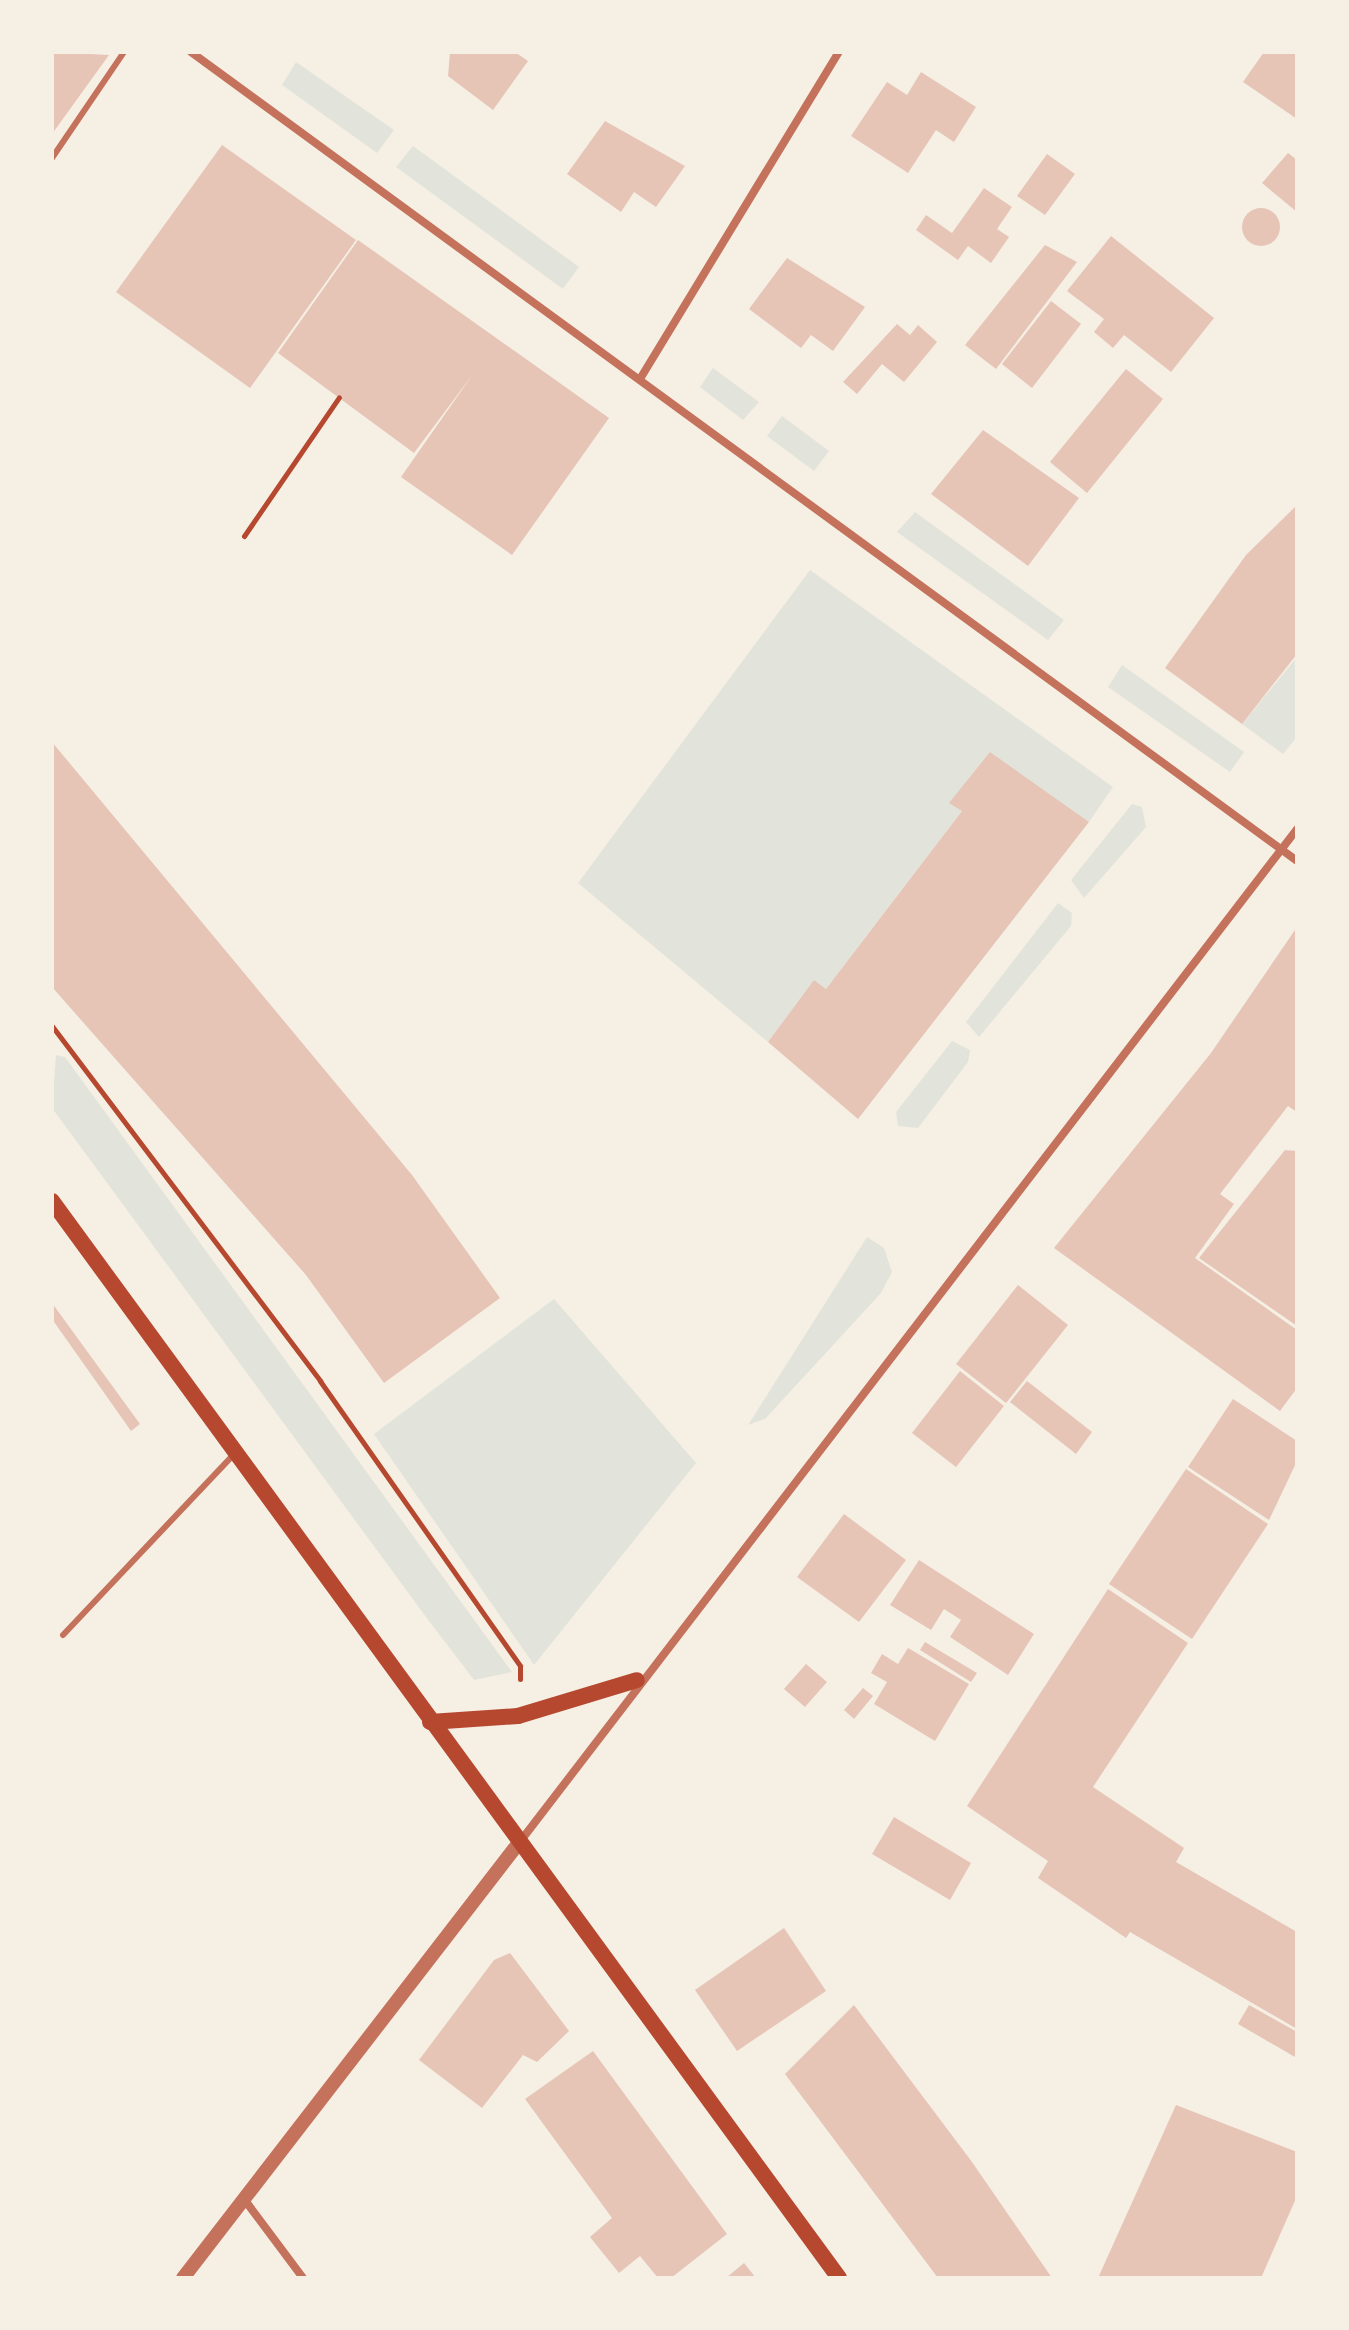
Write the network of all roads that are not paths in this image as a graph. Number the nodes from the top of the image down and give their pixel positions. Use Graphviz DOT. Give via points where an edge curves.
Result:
graph roads {
  1 [pos="124,52"];
  2 [pos="191,52"];
  3 [pos="839,52"];
  4 [pos="52,158"];
  5 [pos="640,379"];
  6 [pos="1297,829"];
  7 [pos="1283,850"];
  8 [pos="1297,861"];
  9 [pos="52,1201"];
  10 [pos="235,1453"];
  11 [pos="63,1635"];
  12 [pos="637,1680"];
  13 [pos="430,1722"];
  14 [pos="518,1844"];
  15 [pos="244,2199"];
  16 [pos="183,2278"];
  17 [pos="303,2278"];
  18 [pos="839,2278"];
  1 -- 4 [label="lane"];
  2 -- 5 [label="street"];
  3 -- 5 [label="street"];
  5 -- 7 [label="street"];
  6 -- 7 [label="street"];
  7 -- 8 [label="street"];
  7 -- 12 [label="street"];
  9 -- 10 [label="main road"];
  10 -- 11 [label="lane"];
  10 -- 13 [label="main road"];
  12 -- 13 [label="main road" via="518,1716"];
  12 -- 14 [label="street"];
  13 -- 14 [label="main road"];
  14 -- 15 [label="street"];
  14 -- 18 [label="main road"];
  15 -- 16 [label="street"];
  15 -- 17 [label="street"];
}
